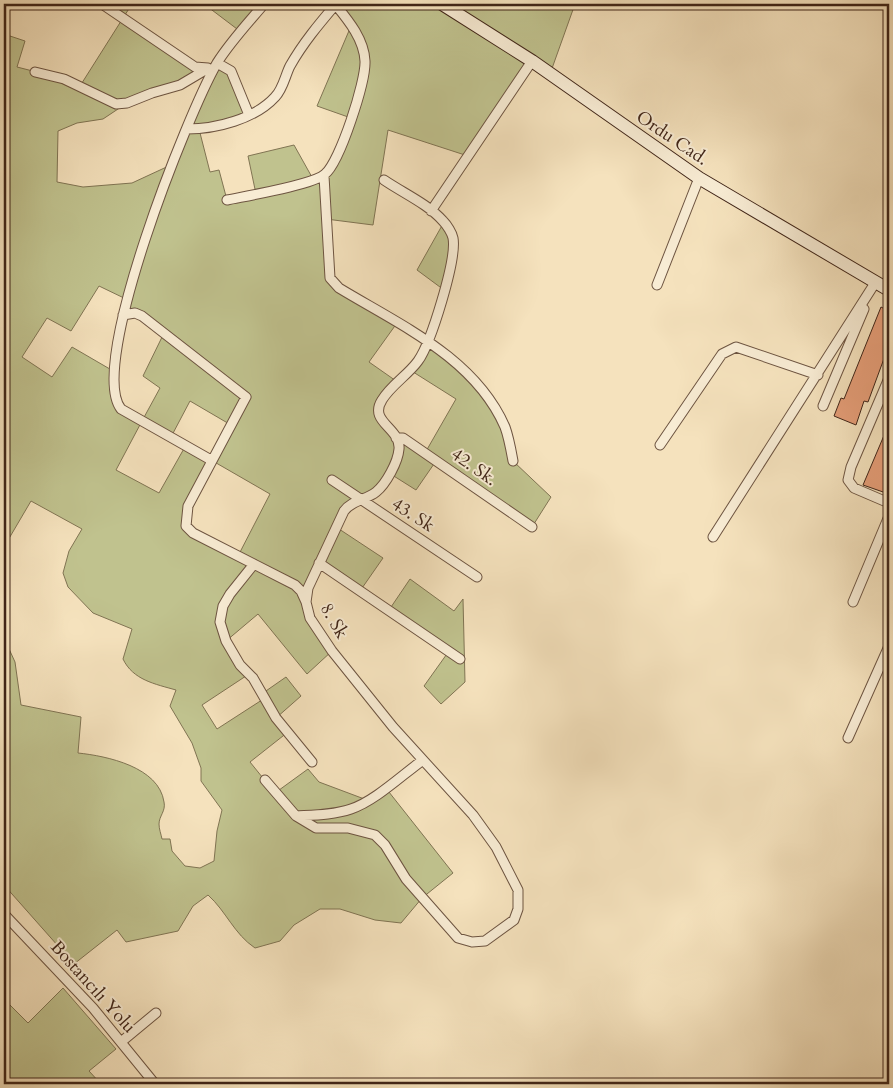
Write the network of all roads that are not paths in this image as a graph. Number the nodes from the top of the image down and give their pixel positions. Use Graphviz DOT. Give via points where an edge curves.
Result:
graph roads {
  1 [pos="102,4"];
  2 [pos="264,4"];
  3 [pos="336,4"];
  4 [pos="442,4"];
  5 [pos="532,61"];
  6 [pos="217,63"];
  7 [pos="207,69"];
  8 [pos="35,72"];
  9 [pos="250,115"];
  10 [pos="187,129"];
  11 [pos="324,176"];
  12 [pos="699,178"];
  13 [pos="384,180"];
  14 [pos="227,200"];
  15 [pos="431,211"];
  16 [pos="875,283"];
  17 [pos="657,285"];
  18 [pos="889,290"];
  19 [pos="123,315"];
  20 [pos="427,342"];
  21 [pos="818,375"];
  22 [pos="889,378"];
  23 [pos="823,406"];
  24 [pos="396,438"];
  25 [pos="660,445"];
  26 [pos="211,460"];
  27 [pos="513,461"];
  28 [pos="332,480"];
  29 [pos="360,500"];
  30 [pos="889,503"];
  31 [pos="889,516"];
  32 [pos="532,527"];
  33 [pos="713,537"];
  34 [pos="320,563"];
  35 [pos="254,564"];
  36 [pos="477,577"];
  37 [pos="306,602"];
  38 [pos="853,602"];
  39 [pos="889,646"];
  40 [pos="460,659"];
  41 [pos="848,738"];
  42 [pos="422,760"];
  43 [pos="312,762"];
  44 [pos="265,780"];
  45 [pos="296,816"];
  46 [pos="4,914"];
  47 [pos="156,1013"];
  48 [pos="121,1042"];
  49 [pos="155,1084"];
  1 -- 7 [label="street" via="195,68"];
  2 -- 6 [label="street"];
  3 -- 9 [label="street" via="310,34 277,96"];
  3 -- 11 [label="street" via="361,42 365,61 358,100 332,166"];
  4 -- 5 [label="main road, Ordu Cad."];
  5 -- 12 [label="main road, Ordu Cad."];
  5 -- 15 [label="street"];
  6 -- 7 [label="street"];
  6 -- 9 [label="street" via="231,71"];
  6 -- 10 [label="street"];
  7 -- 8 [label="street" via="180,85 116,104 64,79"];
  9 -- 10 [label="street" via="219,125"];
  10 -- 19 [label="street" via="150,226"];
  11 -- 14 [label="street" via="278,190"];
  11 -- 20 [label="street" via="330,278 340,288"];
  12 -- 16 [label="main road, Ordu Cad."];
  12 -- 17 [label="street"];
  13 -- 15 [label="street"];
  15 -- 20 [label="street" via="444,222 453,237 453,255"];
  16 -- 18 [label="main road, Ordu Cad."];
  16 -- 21 [label="street"];
  16 -- 23 [label="street"];
  19 -- 26 [label="street" via="113,392 116,403 121,409"];
  19 -- 26 [label="street" via="135,313 142,316 246,398"];
  20 -- 24 [label="street" via="418,361 383,398 378,408 381,419"];
  20 -- 27 [label="street" via="475,380 505,429"];
  21 -- 25 [label="street" via="736,347 722,354"];
  21 -- 33 [label="street"];
  22 -- 30 [label="street" via="848,480 854,488"];
  24 -- 29 [label="street, 8. Sk" via="399,450 384,482 376,492"];
  24 -- 32 [label="street, 42. Sk." via="403,438"];
  26 -- 35 [label="street" via="188,506 186,526 193,533"];
  28 -- 29 [label="street, 43. Sk"];
  29 -- 34 [label="street, 8. Sk" via="344,511"];
  29 -- 36 [label="street, 43. Sk"];
  31 -- 38 [label="street"];
  34 -- 37 [label="street, 8. Sk" via="308,588"];
  34 -- 40 [label="street"];
  35 -- 37 [label="street" via="295,585"];
  35 -- 43 [label="street" via="230,594 223,606 220,622 240,665 253,678 276,718"];
  37 -- 42 [label="street, 8. Sk" via="310,618 332,651"];
  39 -- 41 [label="street"];
  42 -- 45 [label="street" via="352,808 335,813"];
  42 -- 45 [label="street, 8. Sk" via="473,815 496,847 518,890 518,909 514,920 485,941 458,938 406,879 375,834 348,828 316,828"];
  44 -- 45 [label="street"];
  46 -- 48 [label="street, Bostancılı Yolu" via="94,1008"];
  47 -- 48 [label="street"];
  48 -- 49 [label="street, Bostancılı Yolu"];
}
